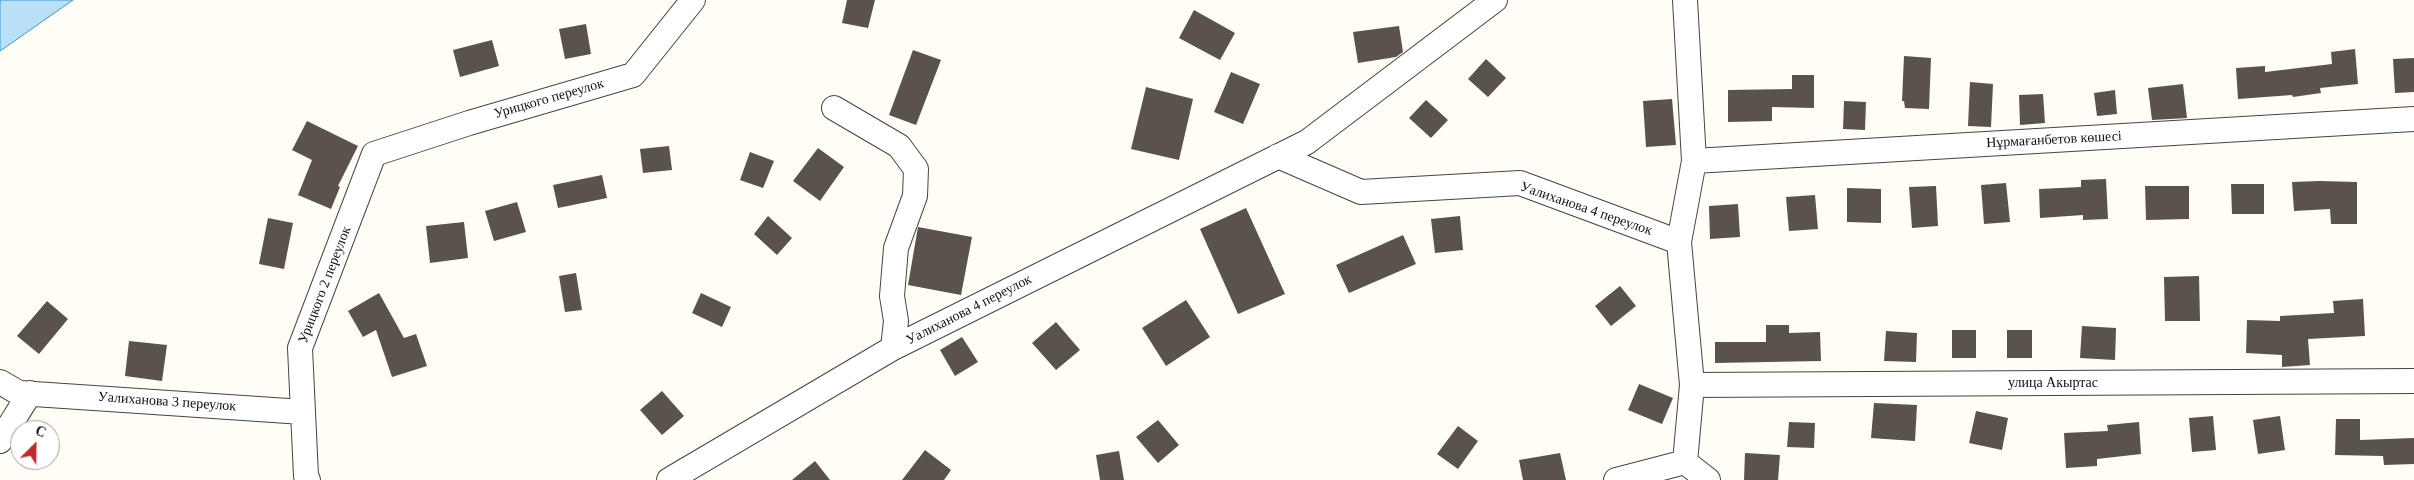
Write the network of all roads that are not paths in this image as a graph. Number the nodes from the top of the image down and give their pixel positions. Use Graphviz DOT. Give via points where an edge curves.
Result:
graph roads {
  1 [pos="693,0"];
  2 [pos="1494,0"];
  3 [pos="1685,0"];
  4 [pos="834,108"];
  5 [pos="2414,119"];
  6 [pos="374,154"];
  7 [pos="1278,156"];
  8 [pos="1694,161"];
  9 [pos="1679,242"];
  10 [pos="893,348"];
  11 [pos="2414,381"];
  12 [pos="0,382"];
  13 [pos="1692,385"];
  14 [pos="30,393"];
  15 [pos="303,412"];
  16 [pos="0,441"];
  17 [pos="1685,462"];
  18 [pos="308,480"];
  19 [pos="669,480"];
  20 [pos="1616,480"];
  21 [pos="1708,480"];
  1 -- 6 [label="street, Урицкого переулок" via="633,75"];
  2 -- 7 [label="street, Уалиханова 4 переулок" via="1307,142"];
  3 -- 8 [label="street"];
  4 -- 10 [label="street" via="899,146 916,169 915,196 896,248 892,296 896,321"];
  5 -- 8 [label="street, Нұрмағанбетов көшесі"];
  6 -- 15 [label="street, Урицкого 2 переулок" via="300,348"];
  7 -- 9 [label="street, Уалиханова 4 переулок" via="1361,192 1520,183"];
  7 -- 10 [label="street, Уалиханова 4 переулок"];
  8 -- 9 [label="street"];
  9 -- 13 [label="street"];
  10 -- 19 [label="street, Уалиханова 4 переулок"];
  11 -- 13 [label="street, улица Акыртас"];
  12 -- 14 [label="street, Уалиханова 3 переулок" via="19,392"];
  13 -- 17 [label="street"];
  14 -- 15 [label="street, Уалиханова 3 переулок"];
  14 -- 16 [label="street"];
  15 -- 18 [label="street, Урицкого 2 переулок"];
  17 -- 20 [label="street"];
  17 -- 21 [label="street"];
}
